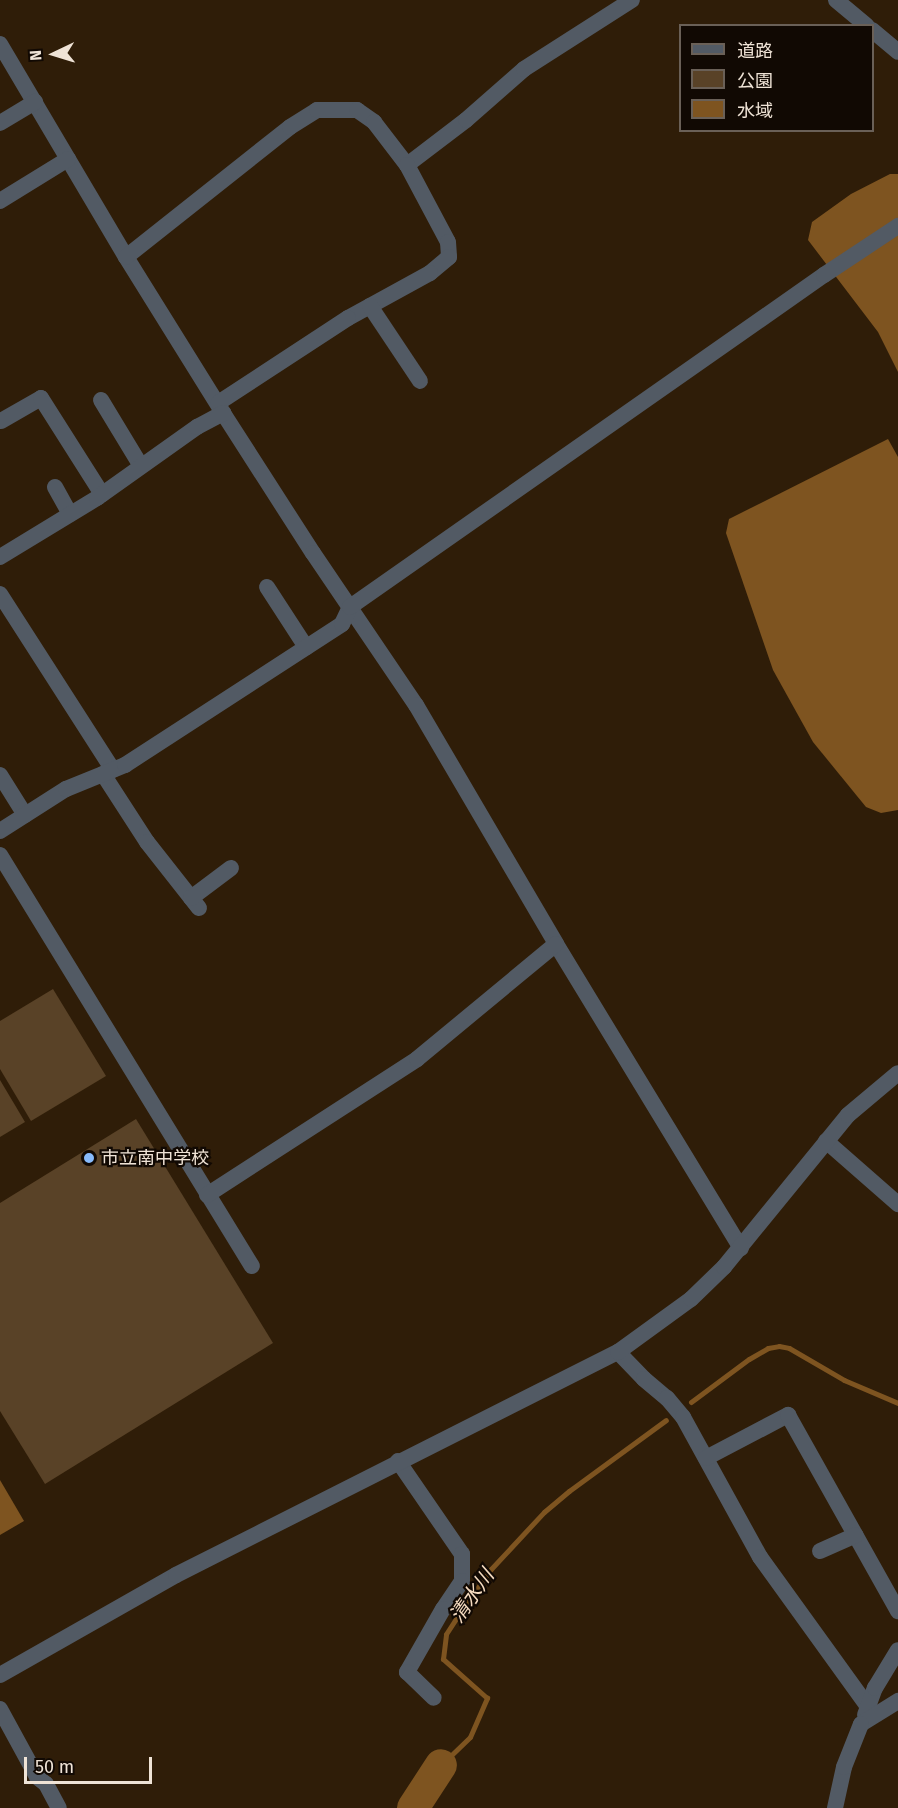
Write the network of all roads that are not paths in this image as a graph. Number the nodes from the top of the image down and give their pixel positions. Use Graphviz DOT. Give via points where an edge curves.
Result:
graph roads {
  1 [pos="632,0"];
  2 [pos="836,0"];
  3 [pos="614,5"];
  4 [pos="865,24"];
  5 [pos="874,31"];
  6 [pos="0,44"];
  7 [pos="898,52"];
  8 [pos="35,102"];
  9 [pos="0,123"];
  10 [pos="69,159"];
  11 [pos="407,165"];
  12 [pos="0,201"];
  13 [pos="898,226"];
  14 [pos="126,257"];
  15 [pos="370,306"];
  16 [pos="420,381"];
  17 [pos="101,400"];
  18 [pos="221,408"];
  19 [pos="1,421"];
  20 [pos="141,466"];
  21 [pos="55,487"];
  22 [pos="102,494"];
  23 [pos="70,514"];
  24 [pos="0,557"];
  25 [pos="267,587"];
  26 [pos="0,594"];
  27 [pos="350,607"];
  28 [pos="306,647"];
  29 [pos="108,772"];
  30 [pos="0,775"];
  31 [pos="25,815"];
  32 [pos="0,831"];
  33 [pos="0,855"];
  34 [pos="231,868"];
  35 [pos="556,944"];
  36 [pos="898,1073"];
  37 [pos="826,1142"];
  38 [pos="207,1195"];
  39 [pos="898,1204"];
  40 [pos="741,1248"];
  41 [pos="252,1266"];
  42 [pos="618,1352"];
  43 [pos="706,1458"];
  44 [pos="398,1461"];
  45 [pos="856,1535"];
  46 [pos="820,1551"];
  47 [pos="898,1611"];
  48 [pos="898,1650"];
  49 [pos="0,1675"];
  50 [pos="434,1698"];
  51 [pos="898,1701"];
  52 [pos="868,1707"];
  53 [pos="0,1709"];
  54 [pos="861,1724"];
  55 [pos="59,1808"];
  56 [pos="835,1808"];
  1 -- 3 [label="street"];
  2 -- 4 [label="street"];
  3 -- 11 [label="street" via="524,69"];
  5 -- 7 [label="street"];
  6 -- 8 [label="street"];
  8 -- 9 [label="street"];
  8 -- 10 [label="street"];
  10 -- 12 [label="street"];
  10 -- 14 [label="street"];
  11 -- 14 [label="street" via="374,122 357,110 317,110"];
  11 -- 15 [label="street" via="448,242 449,257 430,273"];
  13 -- 27 [label="street"];
  14 -- 18 [label="street"];
  15 -- 16 [label="street"];
  15 -- 18 [label="street"];
  17 -- 20 [label="street"];
  18 -- 20 [label="street"];
  18 -- 27 [label="street"];
  19 -- 22 [label="street" via="41,398"];
  20 -- 22 [label="street"];
  21 -- 23 [label="street"];
  22 -- 23 [label="street"];
  23 -- 24 [label="street"];
  25 -- 28 [label="street"];
  26 -- 29 [label="street"];
  27 -- 28 [label="street" via="342,624"];
  27 -- 35 [label="street" via="416,705"];
  28 -- 29 [label="street" via="125,765"];
  29 -- 31 [label="street" via="66,789"];
  29 -- 34 [label="street" via="147,842 195,903"];
  30 -- 31 [label="street"];
  31 -- 32 [label="street"];
  33 -- 38 [label="street"];
  35 -- 38 [label="street" via="417,1059"];
  35 -- 40 [label="street"];
  36 -- 37 [label="street" via="848,1115"];
  37 -- 39 [label="street"];
  37 -- 40 [label="street"];
  38 -- 41 [label="street"];
  40 -- 42 [label="street" via="691,1299"];
  42 -- 43 [label="street" via="683,1417"];
  42 -- 44 [label="street"];
  43 -- 45 [label="street" via="788,1415"];
  43 -- 52 [label="street" via="760,1557"];
  44 -- 49 [label="street" via="176,1575"];
  44 -- 50 [label="street" via="462,1554 462,1581 407,1672"];
  45 -- 46 [label="street"];
  45 -- 47 [label="street"];
  48 -- 52 [label="street"];
  51 -- 54 [label="street"];
  52 -- 54 [label="street"];
  53 -- 55 [label="street" via="36,1777 46,1784"];
  54 -- 56 [label="street" via="844,1767"];
}
